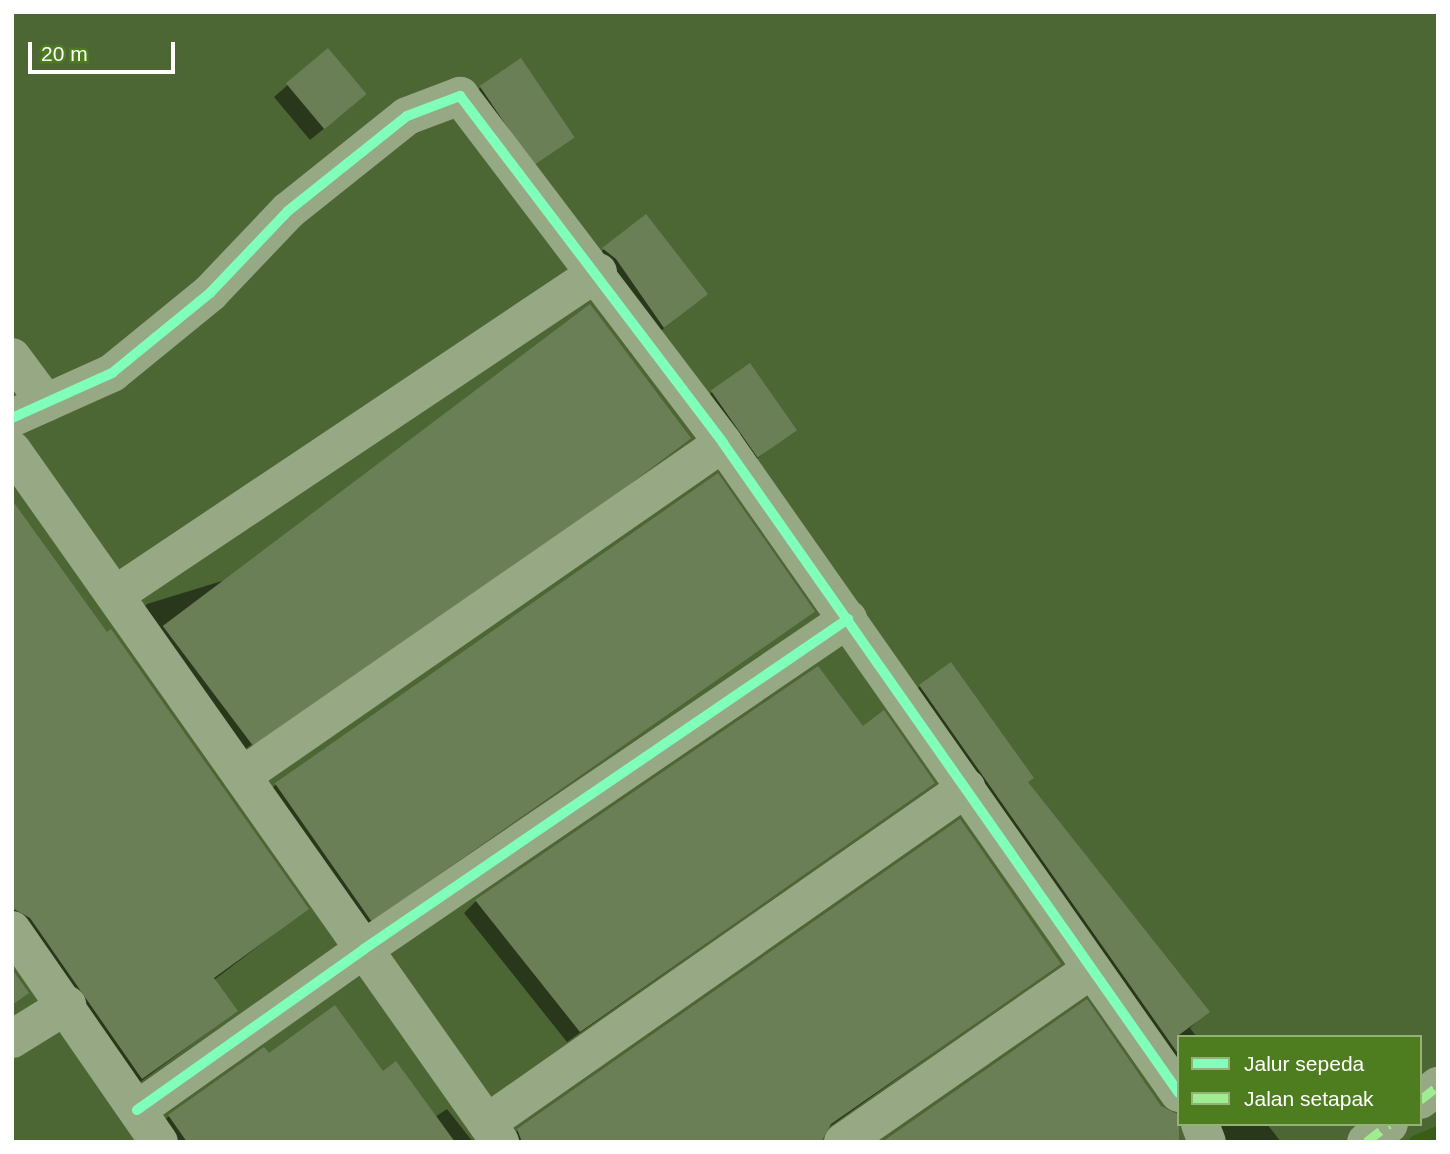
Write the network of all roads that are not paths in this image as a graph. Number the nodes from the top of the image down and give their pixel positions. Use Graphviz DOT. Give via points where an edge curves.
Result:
graph roads {
  1 [pos="597,272"];
  2 [pos="12,356"];
  3 [pos="29,410"];
  4 [pos="723,443"];
  5 [pos="12,450"];
  6 [pos="116,595"];
  7 [pos="848,619"];
  8 [pos="242,776"];
  9 [pos="965,788"];
  10 [pos="12,930"];
  11 [pos="364,949"];
  12 [pos="1092,969"];
  13 [pos="67,1006"];
  14 [pos="12,1039"];
  15 [pos="1438,1086"];
  16 [pos="1177,1090"];
  17 [pos="1422,1098"];
  18 [pos="137,1110"];
  19 [pos="1386,1126"];
  20 [pos="494,1133"];
  21 [pos="159,1142"];
  22 [pos="843,1142"];
  23 [pos="1366,1142"];
  1 -- 3 [label="street" via="460,96 407,116 288,211 210,293 113,373"];
  1 -- 4 [label="street"];
  1 -- 6 [label="street"];
  2 -- 3 [label="street"];
  4 -- 7 [label="street"];
  4 -- 8 [label="street"];
  5 -- 6 [label="street"];
  6 -- 8 [label="street"];
  7 -- 9 [label="street"];
  7 -- 11 [label="street"];
  8 -- 11 [label="street"];
  9 -- 12 [label="street"];
  9 -- 20 [label="street"];
  10 -- 13 [label="street"];
  11 -- 18 [label="street"];
  11 -- 20 [label="street"];
  12 -- 16 [label="street"];
  12 -- 22 [label="street"];
  13 -- 14 [label="street"];
  13 -- 18 [label="street"];
  15 -- 17 [label="street"];
  18 -- 21 [label="street"];
  19 -- 23 [label="street"];
}
